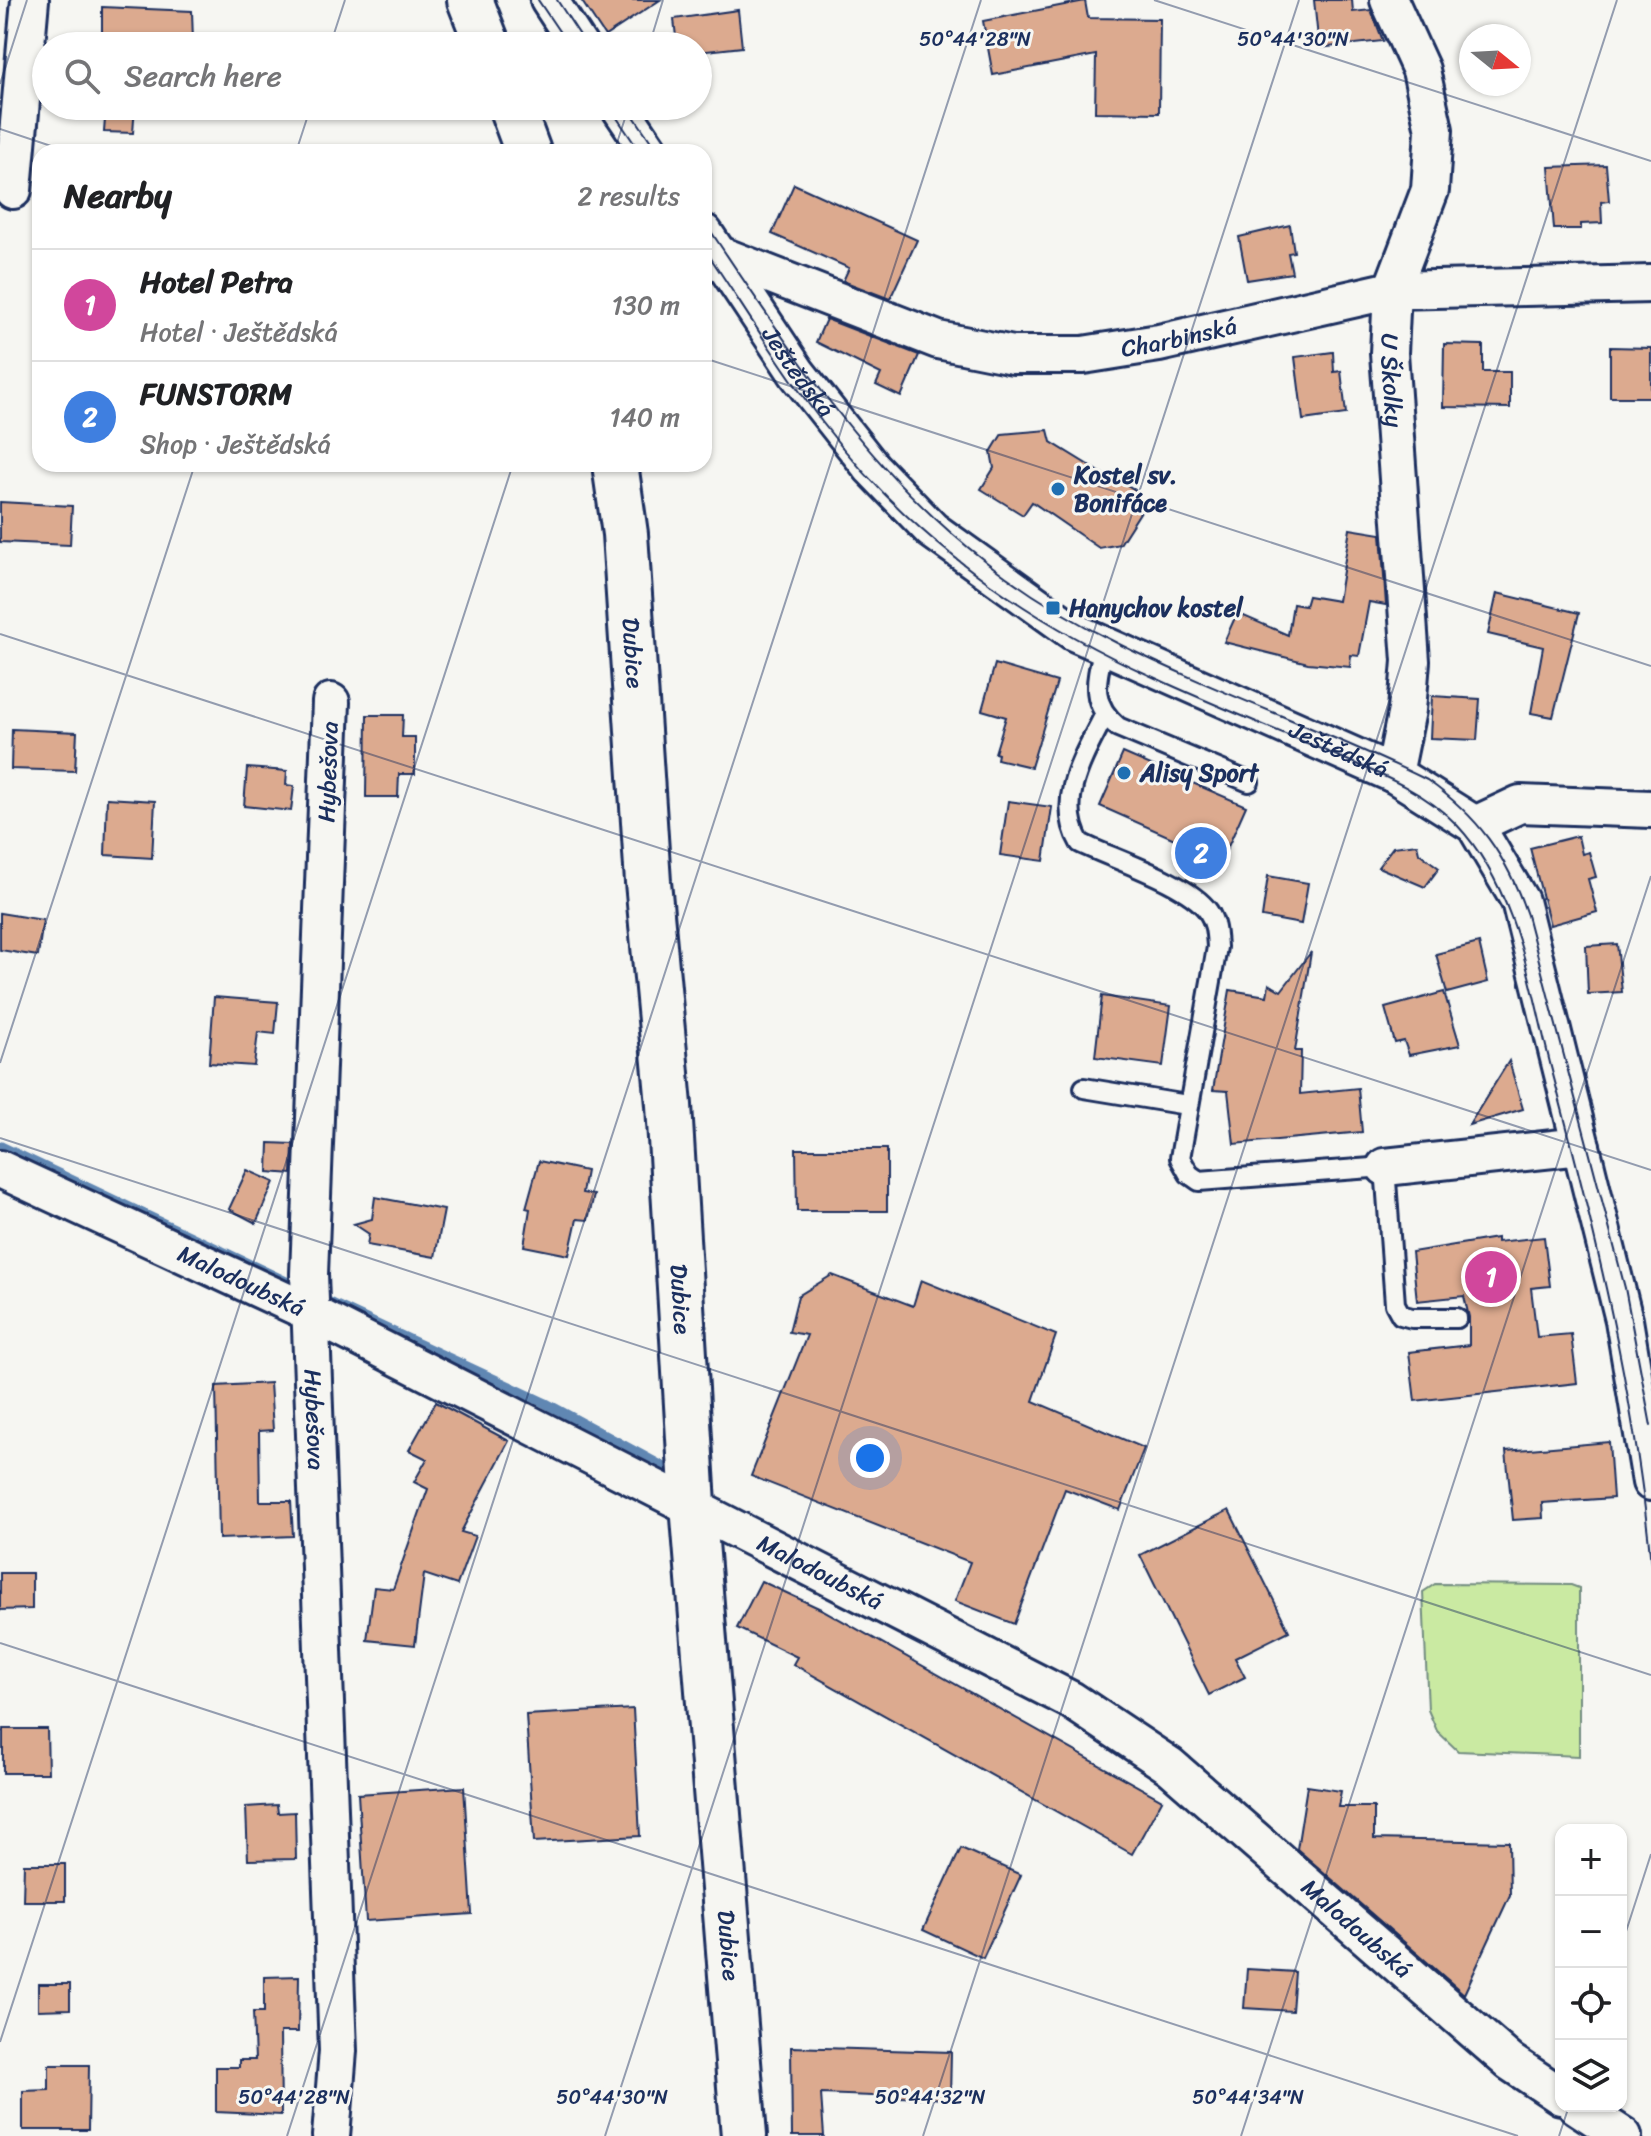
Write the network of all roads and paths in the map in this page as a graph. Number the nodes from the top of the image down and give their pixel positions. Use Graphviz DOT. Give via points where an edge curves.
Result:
graph roads {
  1 [pos="30,0"];
  2 [pos="470,0"];
  3 [pos="549,0"];
  4 [pos="1389,0"];
  5 [pos="483,32"];
  6 [pos="570,32"];
  7 [pos="516,120"];
  8 [pos="628,120"];
  9 [pos="525,144"];
  10 [pos="645,144"];
  11 [pos="14,182"];
  12 [pos="712,244"];
  13 [pos="1651,284"];
  14 [pos="1392,290"];
  15 [pos="616,472"];
  16 [pos="1104,647"];
  17 [pos="331,702"];
  18 [pos="1104,716"];
  19 [pos="1394,774"];
  20 [pos="1249,782"];
  21 [pos="1651,809"];
  22 [pos="1475,825"];
  23 [pos="1084,1088"];
  24 [pos="1187,1105"];
  25 [pos="1581,1146"];
  26 [pos="1385,1167"];
  27 [pos="0,1169"];
  28 [pos="313,1314"];
  29 [pos="1457,1318"];
  30 [pos="1651,1482"];
  31 [pos="693,1505"];
  32 [pos="1555,2092"];
  33 [pos="1586,2112"];
  34 [pos="331,2136"];
  35 [pos="744,2136"];
  36 [pos="1623,2136"];
  1 -- 11 [label="street"];
  2 -- 5 [label="street"];
  3 -- 6 [label="street"];
  4 -- 14 [label="street, U Školky" via="1421,70 1434,130 1430,190"];
  7 -- 9 [label="street"];
  8 -- 10 [label="street"];
  12 -- 14 [label="street, Charbinská" via="938,340 1013,355 1083,355 1159,343"];
  12 -- 16 [label="street, Ještědská" via="797,373 872,468 932,530 1038,609"];
  13 -- 14 [label="street, Charbinská"];
  14 -- 19 [label="street, U Školky" via="1389,353 1411,661"];
  15 -- 31 [label="street, Dubice" via="669,1105"];
  16 -- 18 [label="lane" via="1095,698"];
  16 -- 19 [label="street, Ještědská"];
  17 -- 28 [label="street, Hybešova" via="309,1274"];
  18 -- 20 [label="lane" via="1118,727"];
  18 -- 24 [label="lane" via="1078,768 1067,810 1071,828 1080,843 1191,895 1216,926 1217,947"];
  19 -- 22 [label="street, Ještědská"];
  21 -- 22 [label="street" via="1520,804"];
  22 -- 25 [label="street, Ještědská" via="1520,901"];
  23 -- 24 [label="lane"];
  24 -- 26 [label="lane" via="1180,1158 1199,1181"];
  25 -- 26 [label="street"];
  25 -- 30 [label="street, Ještědská" via="1624,1320"];
  26 -- 29 [label="lane" via="1395,1304 1401,1315 1412,1318"];
  27 -- 28 [label="street, Malodoubská"];
  28 -- 31 [label="street, Malodoubská"];
  28 -- 34 [label="street, Hybešova" via="338,2051"];
  31 -- 32 [label="street, Malodoubská" via="1071,1700 1170,1766 1510,2062"];
  31 -- 35 [label="street, Dubice"];
  33 -- 36 [label="street"];
}
